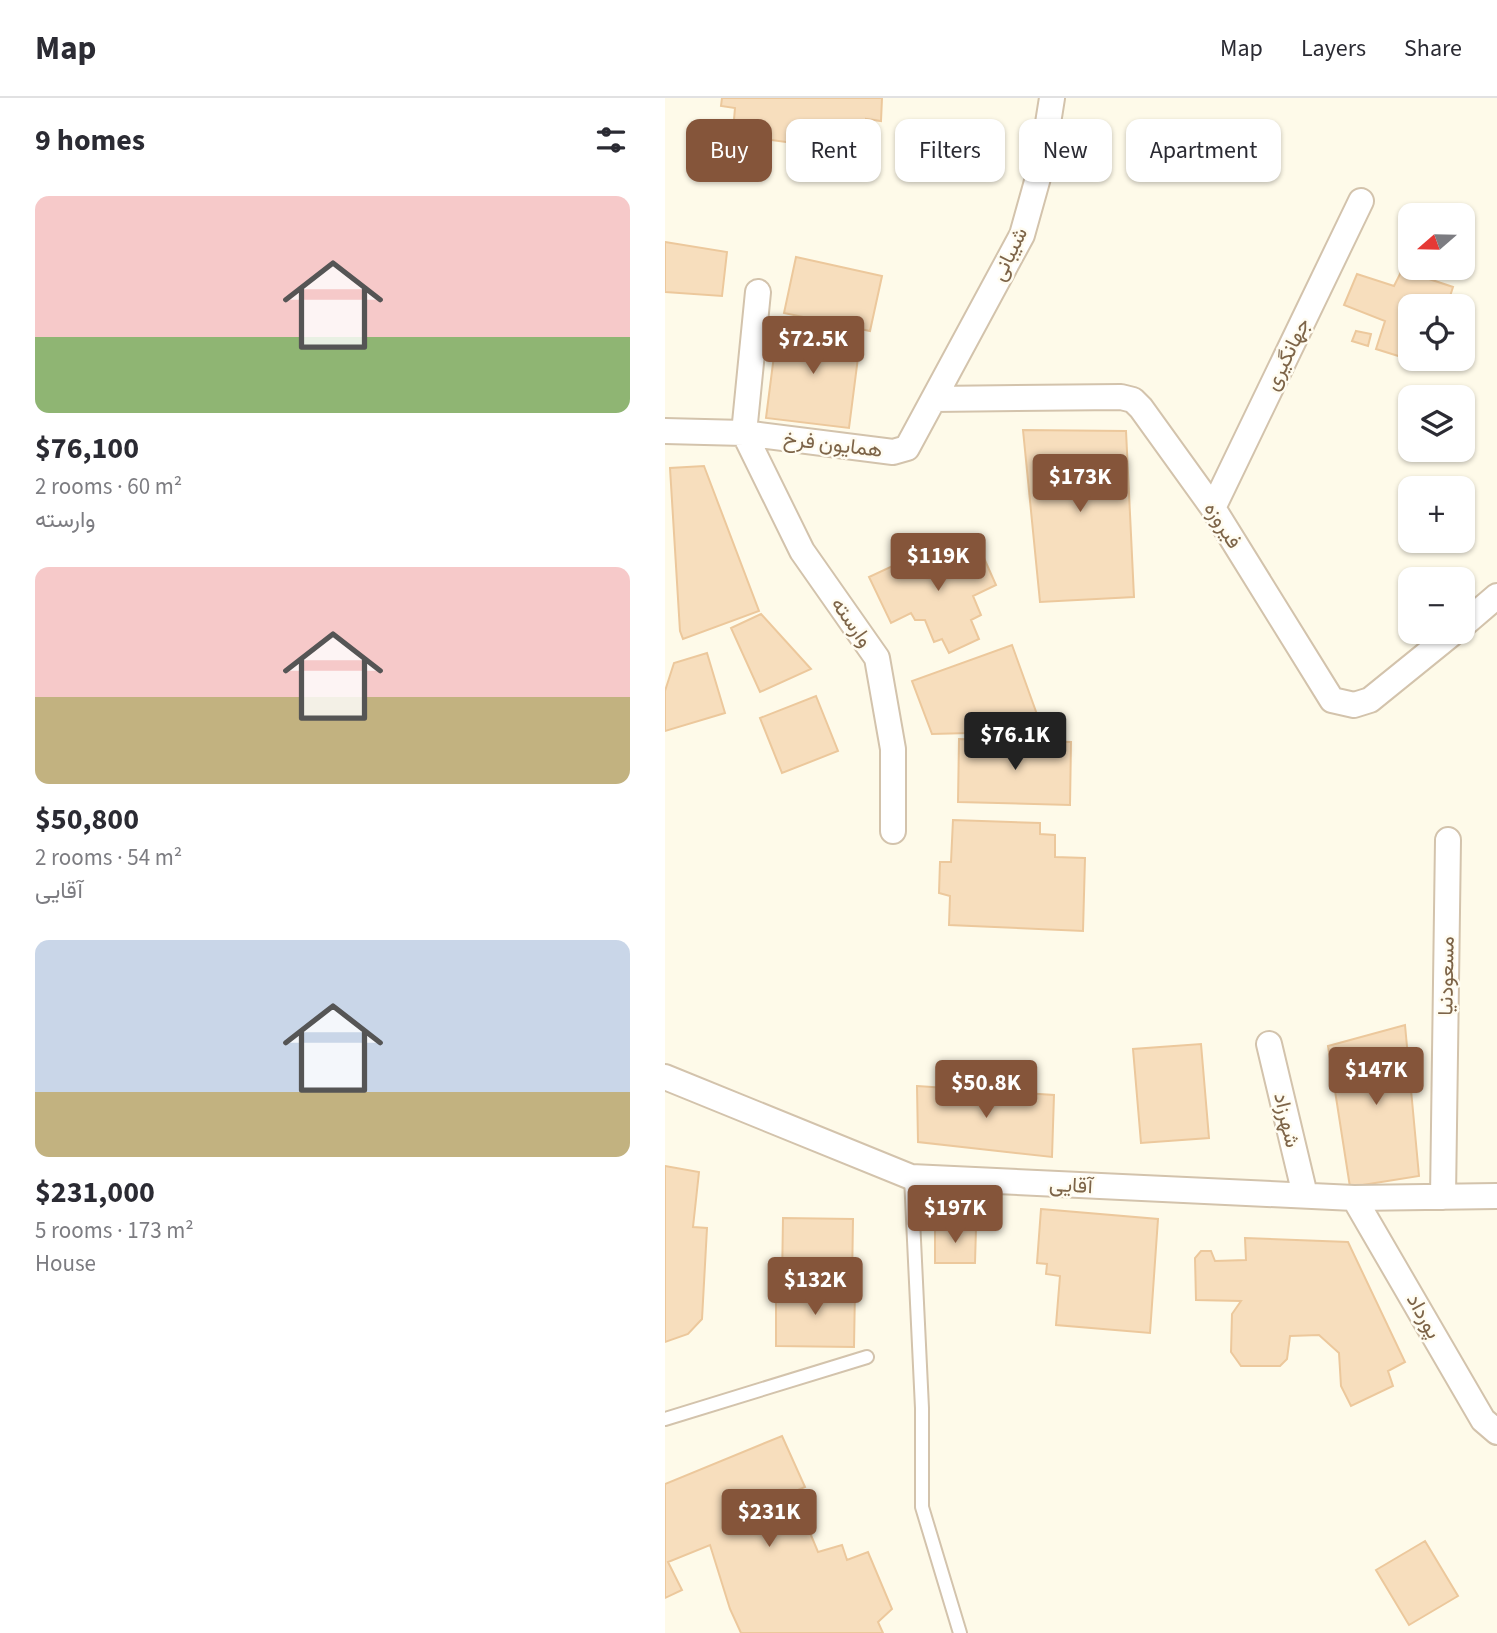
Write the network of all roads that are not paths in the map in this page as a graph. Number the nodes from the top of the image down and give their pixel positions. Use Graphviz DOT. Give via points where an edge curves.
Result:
graph roads {
  1 [pos="1052,98"];
  2 [pos="1360,201"];
  3 [pos="758,292"];
  4 [pos="934,399"];
  5 [pos="665,431"];
  6 [pos="744,433"];
  7 [pos="1213,508"];
  8 [pos="1497,596"];
  9 [pos="1475,615"];
  10 [pos="1439,644"];
  11 [pos="893,831"];
  12 [pos="1448,840"];
  13 [pos="1269,1044"];
  14 [pos="665,1077"];
  15 [pos="911,1177"];
  16 [pos="1305,1195"];
  17 [pos="1497,1196"];
  18 [pos="1443,1197"];
  19 [pos="1354,1198"];
  20 [pos="867,1357"];
  21 [pos="665,1419"];
  22 [pos="1497,1432"];
  23 [pos="960,1633"];
  1 -- 4 [label="street, شیبانی" via="1041,167 1022,235"];
  2 -- 7 [label="street, جهانگیری"];
  3 -- 6 [label="street"];
  4 -- 6 [label="street, همایون فرخ" via="907,448 900,451"];
  4 -- 7 [label="street, فیروزه" via="1133,400"];
  5 -- 6 [label="street"];
  6 -- 11 [label="street, وارسته" via="802,551 877,658 893,749"];
  7 -- 10 [label="street, فیروزه" via="1332,700 1354,705 1370,699"];
  8 -- 9 [label="street"];
  12 -- 18 [label="street, مسعودنیا"];
  13 -- 16 [label="street, شهرزاد"];
  14 -- 15 [label="street, آقایی"];
  15 -- 16 [label="street, آقایی"];
  15 -- 23 [label="lane" via="922,1507"];
  16 -- 19 [label="street, آقایی"];
  17 -- 18 [label="street, آقایی"];
  18 -- 19 [label="street, آقایی"];
  19 -- 22 [label="street, پورداد" via="1483,1420"];
  20 -- 21 [label="lane"];
}
